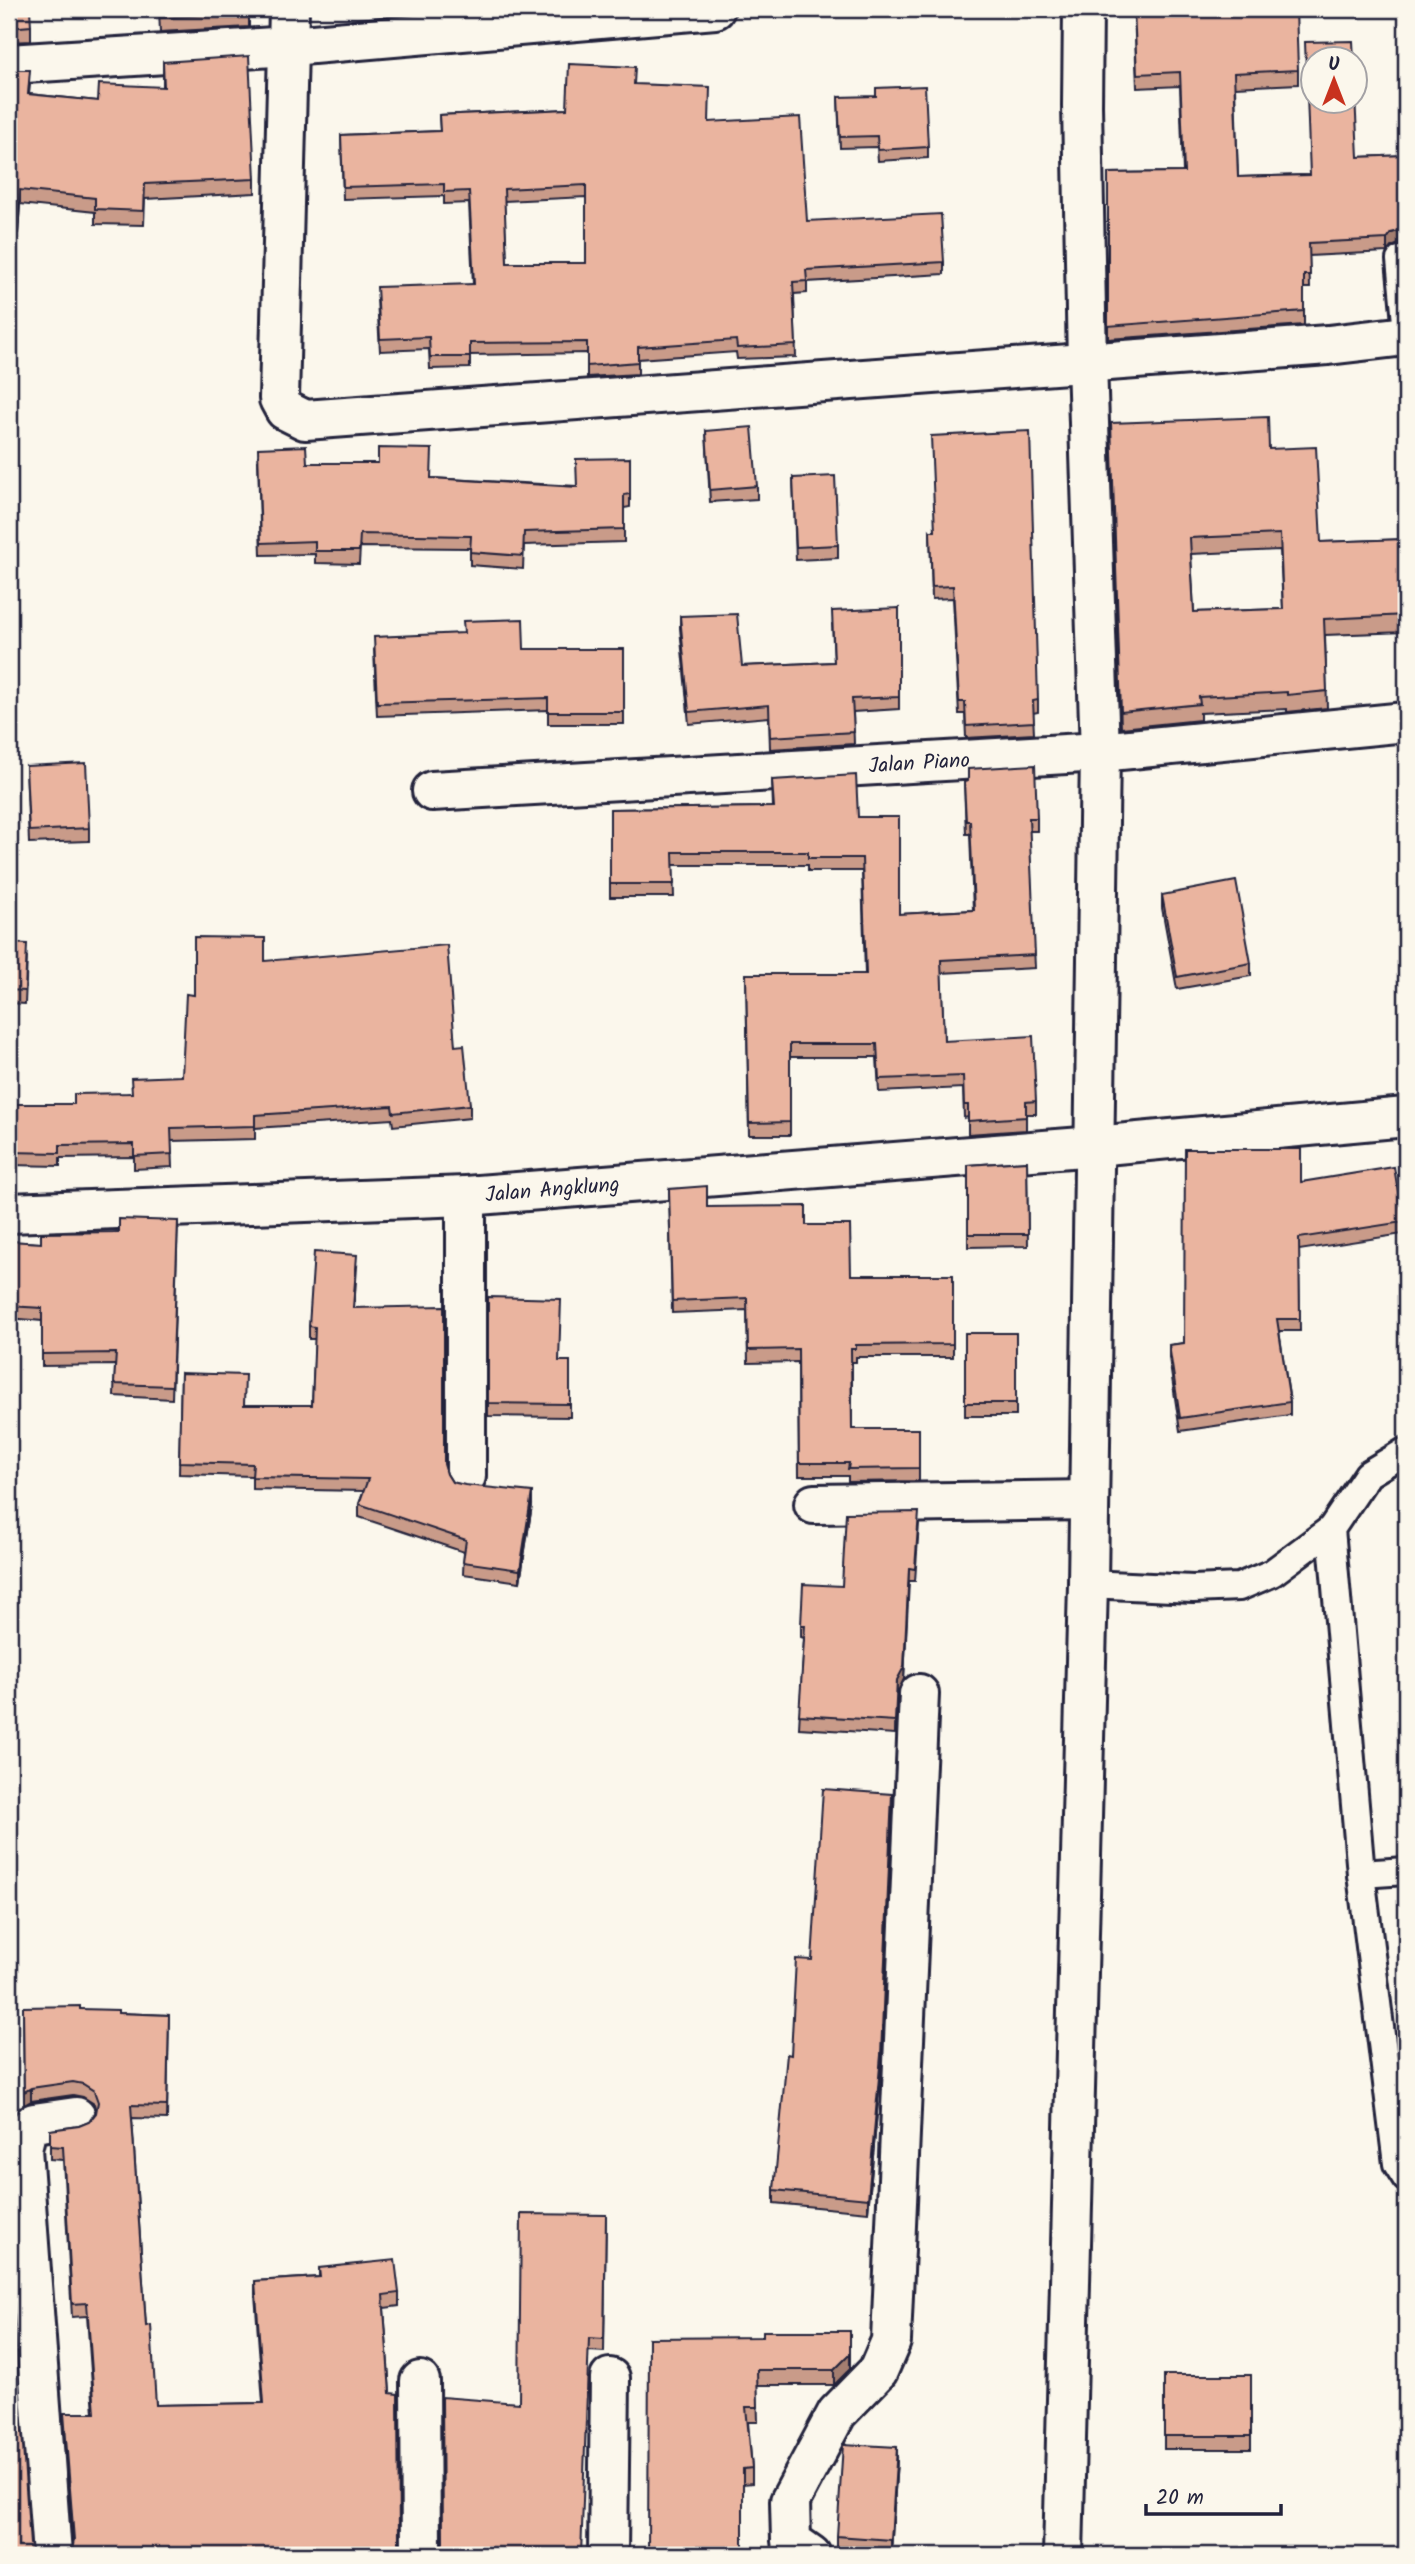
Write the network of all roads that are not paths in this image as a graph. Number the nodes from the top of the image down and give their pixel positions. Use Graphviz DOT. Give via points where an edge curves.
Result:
graph roads {
  1 [pos="715,9"];
  2 [pos="1083,9"];
  3 [pos="290,27"];
  4 [pos="9,64"];
  5 [pos="1399,260"];
  6 [pos="1406,322"];
  7 [pos="1406,336"];
  8 [pos="1087,363"];
  9 [pos="1406,722"];
  10 [pos="1100,752"];
  11 [pos="432,791"];
  12 [pos="1406,1117"];
  13 [pos="1095,1146"];
  14 [pos="466,1196"];
  15 [pos="9,1213"];
  16 [pos="1406,1451"];
  17 [pos="466,1476"];
  18 [pos="1089,1500"];
  19 [pos="814,1504"];
  20 [pos="1331,1529"];
  21 [pos="1088,1584"];
  22 [pos="919,1694"];
  23 [pos="1406,1871"];
  24 [pos="1361,1874"];
  25 [pos="76,2117"];
  26 [pos="1406,2178"];
  27 [pos="610,2378"];
  28 [pos="420,2381"];
  29 [pos="51,2555"];
  30 [pos="421,2555"];
  31 [pos="608,2555"];
  32 [pos="811,2555"];
  33 [pos="1063,2555"];
  1 -- 3 [label="street"];
  2 -- 8 [label="street"];
  3 -- 4 [label="street"];
  3 -- 8 [label="street" via="279,399 285,410 305,421"];
  5 -- 6 [label="lane"];
  7 -- 8 [label="street"];
  8 -- 10 [label="street"];
  9 -- 10 [label="street, Jalan Piano"];
  10 -- 11 [label="street, Jalan Piano"];
  10 -- 13 [label="street"];
  12 -- 13 [label="street, Jalan Angklung"];
  13 -- 14 [label="street, Jalan Angklung"];
  13 -- 18 [label="street"];
  14 -- 15 [label="street, Jalan Angklung"];
  14 -- 17 [label="street"];
  16 -- 20 [label="lane" via="1368,1474"];
  18 -- 19 [label="street"];
  18 -- 21 [label="street"];
  20 -- 21 [label="lane" via="1272,1573 1239,1587"];
  20 -- 24 [label="lane"];
  21 -- 33 [label="street"];
  22 -- 32 [label="street" via="891,2341 878,2371 837,2413 790,2501 791,2541"];
  23 -- 24 [label="lane"];
  24 -- 26 [label="lane" via="1396,2164"];
  25 -- 29 [label="street" via="34,2123 22,2149"];
  27 -- 31 [label="street"];
  28 -- 30 [label="street"];
}
